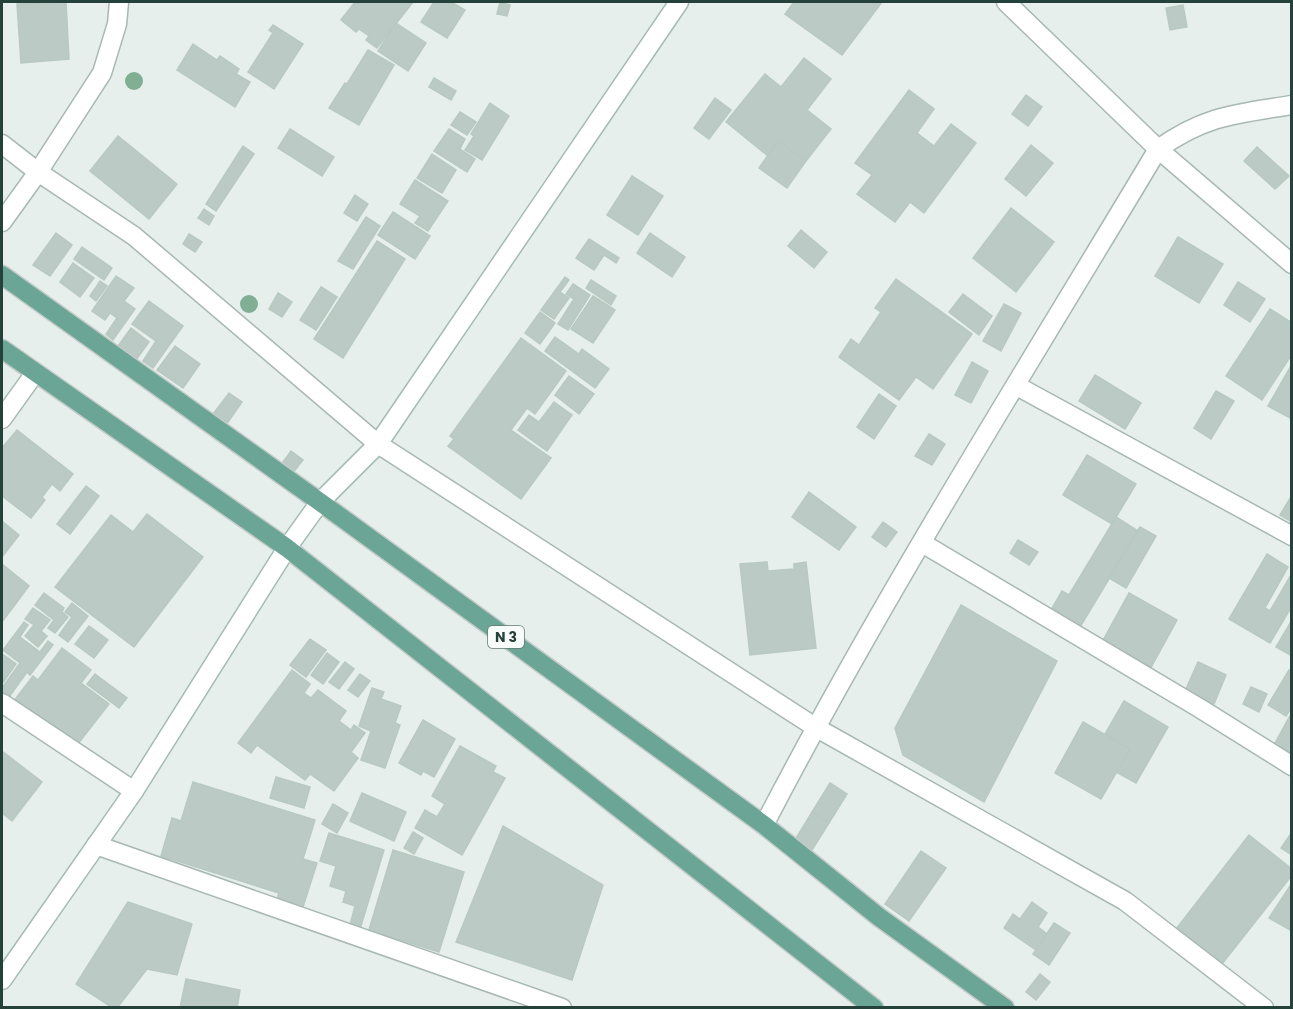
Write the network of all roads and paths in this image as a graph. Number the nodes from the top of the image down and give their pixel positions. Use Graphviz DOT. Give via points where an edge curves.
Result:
graph roads {
  1 [pos="119,2"];
  2 [pos="679,2"];
  3 [pos="1006,2"];
  4 [pos="1292,105"];
  5 [pos="2,144"];
  6 [pos="1158,149"];
  7 [pos="38,172"];
  8 [pos="2,222"];
  9 [pos="1292,264"];
  10 [pos="2,275"];
  11 [pos="2,349"];
  12 [pos="35,373"];
  13 [pos="1017,386"];
  14 [pos="2,419"];
  15 [pos="378,444"];
  16 [pos="320,502"];
  17 [pos="1292,536"];
  18 [pos="922,543"];
  19 [pos="286,548"];
  20 [pos="2,703"];
  21 [pos="815,727"];
  22 [pos="1292,766"];
  23 [pos="134,791"];
  24 [pos="764,825"];
  25 [pos="96,845"];
  26 [pos="2,980"];
  27 [pos="863,1004"];
  28 [pos="562,1008"];
  29 [pos="1005,1008"];
  30 [pos="1264,1008"];
  1 -- 7 [label="street" via="117,24 102,73"];
  2 -- 15 [label="street"];
  3 -- 6 [label="street"];
  4 -- 6 [label="street" via="1206,121"];
  5 -- 7 [label="street"];
  6 -- 9 [label="street"];
  6 -- 13 [label="street"];
  7 -- 8 [label="street"];
  7 -- 15 [label="street" via="134,236"];
  10 -- 16 [label="main road, N 3"];
  11 -- 12 [label="main road"];
  12 -- 14 [label="street"];
  12 -- 19 [label="main road"];
  13 -- 17 [label="street"];
  13 -- 18 [label="street"];
  15 -- 16 [label="street"];
  15 -- 21 [label="street"];
  16 -- 19 [label="street"];
  16 -- 24 [label="main road, N 3"];
  18 -- 21 [label="street"];
  18 -- 22 [label="street"];
  19 -- 23 [label="street"];
  19 -- 27 [label="main road"];
  20 -- 23 [label="street"];
  21 -- 24 [label="street"];
  21 -- 30 [label="street" via="1125,901"];
  23 -- 25 [label="street"];
  24 -- 29 [label="main road, N 3"];
  25 -- 26 [label="street"];
  25 -- 28 [label="street"];
}
